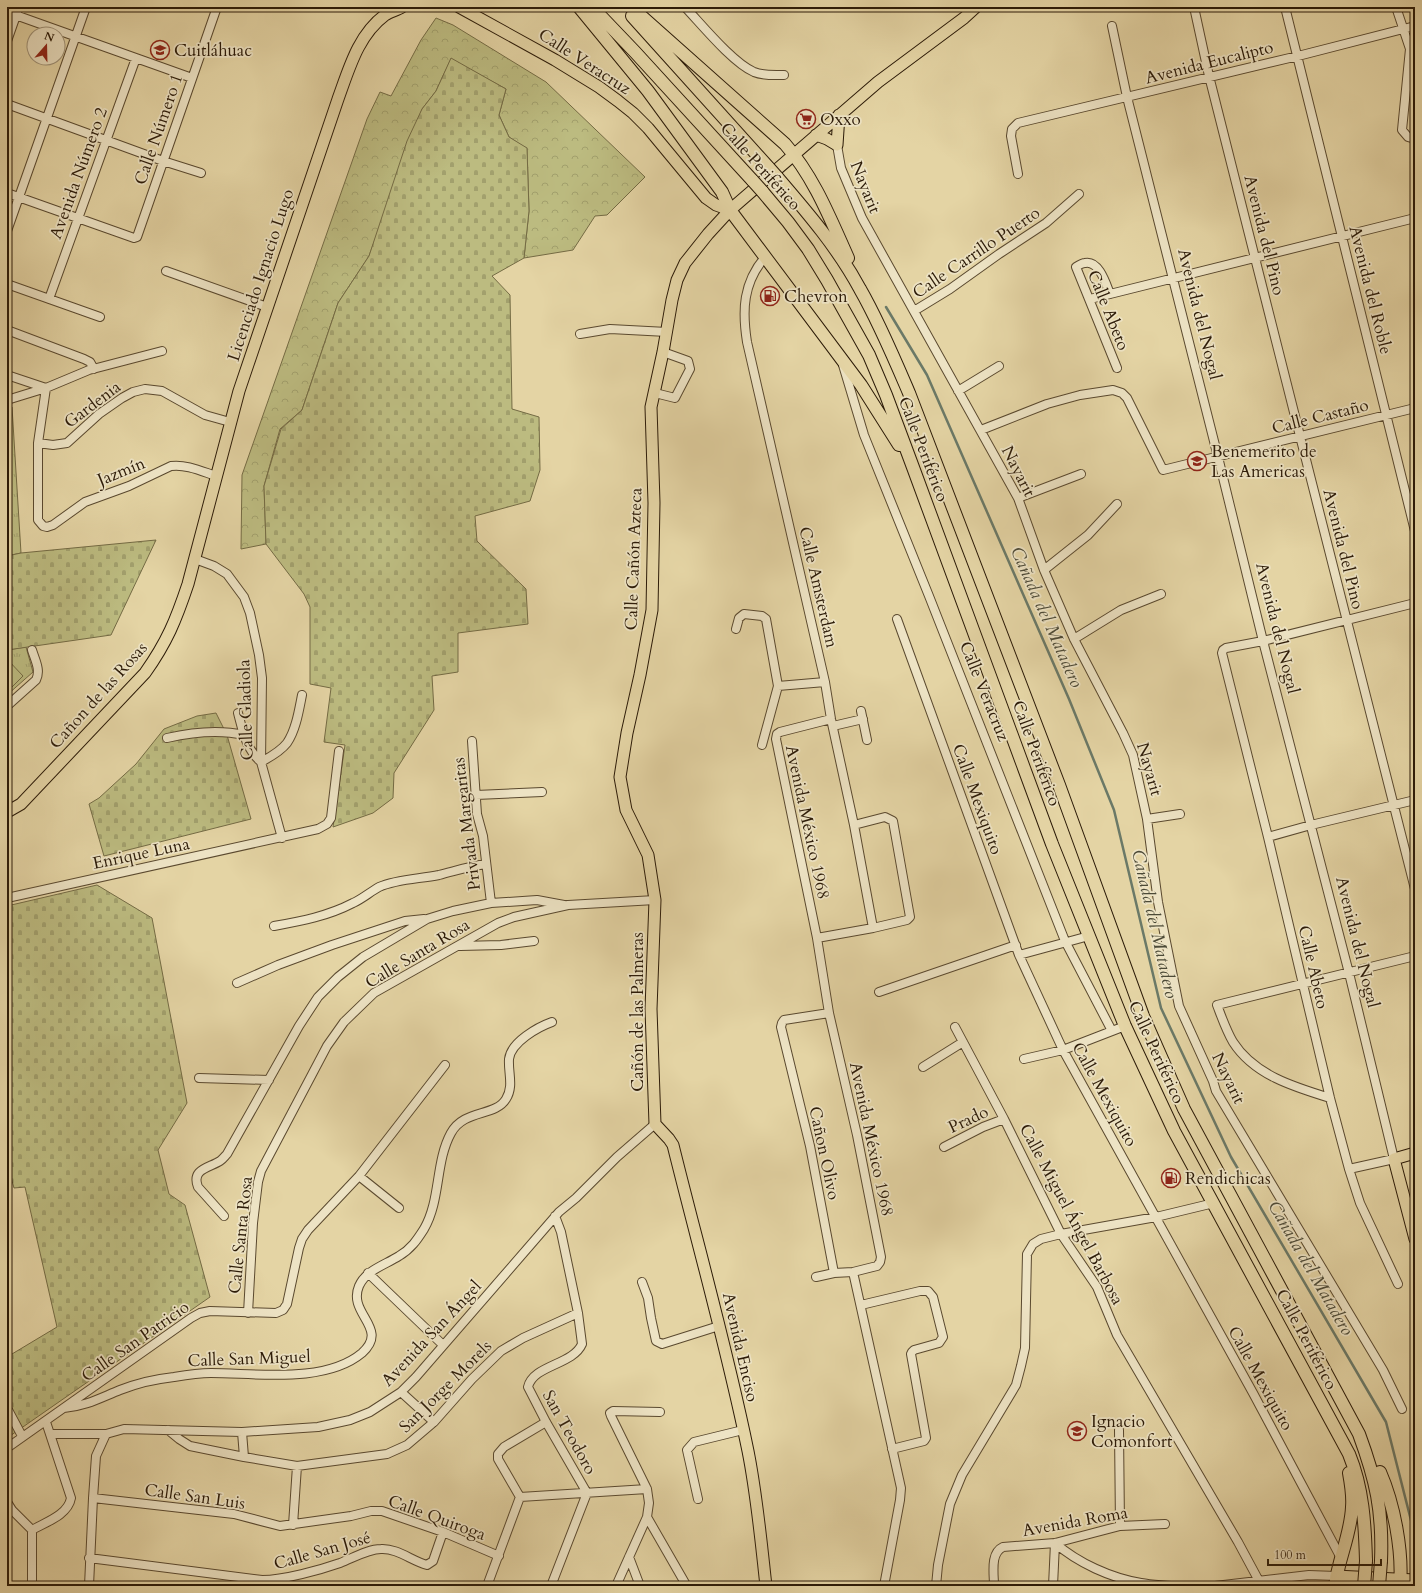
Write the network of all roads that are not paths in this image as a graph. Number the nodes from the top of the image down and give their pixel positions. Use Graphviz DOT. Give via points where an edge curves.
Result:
graph roads {
  1 [pos="86,7"];
  2 [pos="217,7"];
  3 [pos="402,7"];
  4 [pos="459,7"];
  5 [pos="579,7"];
  6 [pos="592,7"];
  7 [pos="624,7"];
  8 [pos="631,7"];
  9 [pos="685,7"];
  10 [pos="976,7"];
  11 [pos="1194,7"];
  12 [pos="1285,7"];
  13 [pos="1396,7"];
  14 [pos="18,11"];
  15 [pos="389,11"];
  16 [pos="7,12"];
  17 [pos="1112,26"];
  18 [pos="1415,26"];
  19 [pos="1404,29"];
  20 [pos="76,36"];
  21 [pos="7,41"];
  22 [pos="1298,56"];
  23 [pos="136,58"];
  24 [pos="784,75"];
  25 [pos="1210,76"];
  26 [pos="192,78"];
  27 [pos="1127,97"];
  28 [pos="7,104"];
  29 [pos="839,116"];
  30 [pos="46,118"];
  31 [pos="816,135"];
  32 [pos="106,139"];
  33 [pos="1415,139"];
  34 [pos="837,145"];
  35 [pos="793,154"];
  36 [pos="164,161"];
  37 [pos="201,173"];
  38 [pos="1018,174"];
  39 [pos="7,193"];
  40 [pos="1079,194"];
  41 [pos="19,197"];
  42 [pos="730,210"];
  43 [pos="1415,218"];
  44 [pos="77,219"];
  45 [pos="7,231"];
  46 [pos="1342,236"];
  47 [pos="765,257"];
  48 [pos="1255,257"];
  49 [pos="166,271"];
  50 [pos="1173,278"];
  51 [pos="7,284"];
  52 [pos="860,288"];
  53 [pos="1110,294"];
  54 [pos="49,299"];
  55 [pos="1090,299"];
  56 [pos="267,307"];
  57 [pos="914,312"];
  58 [pos="100,317"];
  59 [pos="7,330"];
  60 [pos="667,332"];
  61 [pos="580,334"];
  62 [pos="162,352"];
  63 [pos="663,352"];
  64 [pos="841,358"];
  65 [pos="999,366"];
  66 [pos="1116,368"];
  67 [pos="94,369"];
  68 [pos="7,375"];
  69 [pos="46,388"];
  70 [pos="958,391"];
  71 [pos="655,393"];
  72 [pos="7,400"];
  73 [pos="1415,408"];
  74 [pos="1386,415"];
  75 [pos="230,422"];
  76 [pos="981,430"];
  77 [pos="1300,436"];
  78 [pos="38,443"];
  79 [pos="1218,457"];
  80 [pos="914,470"];
  81 [pos="1081,474"];
  82 [pos="216,476"];
  83 [pos="1018,498"];
  84 [pos="1117,504"];
  85 [pos="1415,531"];
  86 [pos="195,559"];
  87 [pos="1044,570"];
  88 [pos="1161,594"];
  89 [pos="1415,603"];
  90 [pos="897,619"];
  91 [pos="1346,620"];
  92 [pos="736,629"];
  93 [pos="1074,638"];
  94 [pos="1263,641"];
  95 [pos="32,650"];
  96 [pos="825,682"];
  97 [pos="778,686"];
  98 [pos="302,695"];
  99 [pos="7,706"];
  100 [pos="238,713"];
  101 [pos="832,723"];
  102 [pos="244,736"];
  103 [pos="167,738"];
  104 [pos="868,740"];
  105 [pos="472,741"];
  106 [pos="762,745"];
  107 [pos="339,750"];
  108 [pos="261,762"];
  109 [pos="542,792"];
  110 [pos="476,795"];
  111 [pos="1415,800"];
  112 [pos="1394,805"];
  113 [pos="7,812"];
  114 [pos="1180,814"];
  115 [pos="1147,819"];
  116 [pos="854,825"];
  117 [pos="1312,825"];
  118 [pos="1268,837"];
  119 [pos="282,838"];
  120 [pos="486,864"];
  121 [pos="1415,889"];
  122 [pos="7,898"];
  123 [pos="655,900"];
  124 [pos="491,903"];
  125 [pos="568,905"];
  126 [pos="428,919"];
  127 [pos="274,926"];
  128 [pos="873,928"];
  129 [pos="1088,936"];
  130 [pos="817,938"];
  131 [pos="534,941"];
  132 [pos="1065,941"];
  133 [pos="1016,945"];
  134 [pos="459,946"];
  135 [pos="1020,955"];
  136 [pos="1415,956"];
  137 [pos="1349,973"];
  138 [pos="237,983"];
  139 [pos="1303,984"];
  140 [pos="879,992"];
  141 [pos="829,1013"];
  142 [pos="552,1022"];
  143 [pos="1125,1026"];
  144 [pos="955,1027"];
  145 [pos="1112,1031"];
  146 [pos="963,1042"];
  147 [pos="1063,1050"];
  148 [pos="1024,1059"];
  149 [pos="445,1064"];
  150 [pos="923,1066"];
  151 [pos="200,1078"];
  152 [pos="269,1080"];
  153 [pos="1330,1098"];
  154 [pos="1004,1119"];
  155 [pos="655,1124"];
  156 [pos="944,1147"];
  157 [pos="1415,1154"];
  158 [pos="1394,1159"];
  159 [pos="1349,1169"];
  160 [pos="359,1176"];
  161 [pos="1214,1203"];
  162 [pos="399,1208"];
  163 [pos="224,1216"];
  164 [pos="556,1216"];
  165 [pos="1156,1217"];
  166 [pos="1062,1234"];
  167 [pos="1415,1239"];
  168 [pos="853,1272"];
  169 [pos="368,1273"];
  170 [pos="834,1273"];
  171 [pos="816,1277"];
  172 [pos="642,1282"];
  173 [pos="1398,1284"];
  174 [pos="861,1304"];
  175 [pos="248,1313"];
  176 [pos="578,1313"];
  177 [pos="719,1326"];
  178 [pos="443,1345"];
  179 [pos="401,1392"];
  180 [pos="1320,1400"];
  181 [pos="7,1408"];
  182 [pos="64,1408"];
  183 [pos="1402,1409"];
  184 [pos="660,1412"];
  185 [pos="46,1422"];
  186 [pos="434,1422"];
  187 [pos="546,1422"];
  188 [pos="168,1430"];
  189 [pos="743,1430"];
  190 [pos="1119,1430"];
  191 [pos="242,1432"];
  192 [pos="51,1434"];
  193 [pos="106,1434"];
  194 [pos="1359,1434"];
  195 [pos="22,1436"];
  196 [pos="7,1448"];
  197 [pos="892,1449"];
  198 [pos="244,1458"];
  199 [pos="298,1466"];
  200 [pos="647,1488"];
  201 [pos="587,1493"];
  202 [pos="520,1497"];
  203 [pos="93,1498"];
  204 [pos="698,1499"];
  205 [pos="7,1502"];
  206 [pos="647,1517"];
  207 [pos="1165,1524"];
  208 [pos="293,1525"];
  209 [pos="1120,1526"];
  210 [pos="32,1530"];
  211 [pos="443,1532"];
  212 [pos="1055,1543"];
  213 [pos="499,1556"];
  214 [pos="629,1557"];
  215 [pos="90,1558"];
  216 [pos="1341,1558"];
  217 [pos="1259,1581"];
  218 [pos="1335,1581"];
  219 [pos="1406,1582"];
  220 [pos="685,1583"];
  221 [pos="1140,1584"];
  222 [pos="32,1586"];
  223 [pos="89,1586"];
  224 [pos="487,1586"];
  225 [pos="551,1586"];
  226 [pos="616,1586"];
  227 [pos="640,1586"];
  228 [pos="766,1586"];
  229 [pos="884,1586"];
  230 [pos="936,1586"];
  231 [pos="994,1586"];
  232 [pos="1053,1586"];
  233 [pos="1171,1586"];
  234 [pos="1215,1586"];
  235 [pos="1364,1586"];
  236 [pos="1379,1586"];
  1 -- 20 [label="street"];
  2 -- 26 [label="street, Calle Número 1"];
  3 -- 15 [label="main road"];
  4 -- 42 [label="main road, Calle Veracruz" via="606,91 648,128 706,198"];
  5 -- 42 [label="highway" via="652,97 722,192"];
  6 -- 80 [label="highway, Calle Periférico, bridge" via="754,181 808,249 869,355"];
  7 -- 52 [label="highway, Calle Periférico" via="773,172 829,240"];
  8 -- 35 [label="highway" via="785,144"];
  9 -- 24 [label="street" via="747,69 766,75"];
  10 -- 29 [label="main road, Calle Cañón Azteca" via="878,82"];
  11 -- 25 [label="street, Avenida del Pino"];
  12 -- 22 [label="street, Avenida del Roble"];
  13 -- 19 [label="street"];
  14 -- 16 [label="street"];
  14 -- 20 [label="street"];
  14 -- 21 [label="street"];
  15 -- 56 [label="main road, Licenciado Ignacio Lugo" via="363,38 352,60"];
  17 -- 27 [label="street, Avenida del Nogal"];
  18 -- 19 [label="street, Avenida Eucalipto"];
  19 -- 22 [label="street, Avenida Eucalipto"];
  19 -- 33 [label="street" via="1410,50 1402,130 1408,137"];
  20 -- 23 [label="street"];
  20 -- 30 [label="street"];
  22 -- 25 [label="street, Avenida Eucalipto"];
  22 -- 46 [label="street, Avenida del Roble"];
  23 -- 26 [label="street"];
  23 -- 32 [label="street, Avenida Número 2"];
  25 -- 27 [label="street, Avenida Eucalipto"];
  25 -- 48 [label="street, Avenida del Pino"];
  26 -- 36 [label="street, Calle Número 1"];
  27 -- 38 [label="street, Avenida Eucalipto" via="1018,123 1012,129 1011,136"];
  27 -- 50 [label="street, Avenida del Nogal"];
  28 -- 30 [label="street"];
  29 -- 31 [label="main road, Calle Cañón Azteca"];
  29 -- 34 [label="main road"];
  30 -- 32 [label="street"];
  30 -- 41 [label="street"];
  31 -- 34 [label="main road"];
  31 -- 35 [label="main road, Calle Cañón Azteca"];
  32 -- 36 [label="street"];
  32 -- 44 [label="street, Avenida Número 2"];
  34 -- 57 [label="street, Nayarit" via="841,168 862,218"];
  35 -- 42 [label="main road, Calle Cañón Azteca"];
  35 -- 52 [label="highway" via="820,197"];
  36 -- 37 [label="street"];
  36 -- 44 [label="street, Calle Número 1" via="136,238"];
  39 -- 41 [label="street"];
  40 -- 57 [label="street, Calle Carrillo Puerto" via="1054,217"];
  41 -- 44 [label="street"];
  41 -- 45 [label="street"];
  42 -- 47 [label="highway"];
  42 -- 60 [label="main road, Calle Cañón Azteca" via="685,263 677,280"];
  43 -- 46 [label="street"];
  44 -- 54 [label="street, Avenida Número 2"];
  46 -- 48 [label="street"];
  46 -- 74 [label="street, Avenida del Roble"];
  47 -- 64 [label="highway"];
  47 -- 96 [label="street, Calle Amsterdam" via="753,273 746,293 744,323"];
  48 -- 50 [label="street"];
  48 -- 77 [label="street, Avenida del Pino"];
  49 -- 56 [label="street"];
  50 -- 53 [label="street"];
  50 -- 79 [label="street, Avenida del Nogal"];
  51 -- 54 [label="street"];
  52 -- 194 [label="highway, Calle Periférico" via="887,341 909,393 1059,785 1143,1016 1184,1109"];
  53 -- 55 [label="street"];
  53 -- 55 [label="street, Calle Abeto" via="1098,268 1086,262 1076,267"];
  54 -- 58 [label="street"];
  55 -- 66 [label="street, Calle Abeto"];
  56 -- 75 [label="main road, Licenciado Ignacio Lugo"];
  57 -- 70 [label="street, Nayarit"];
  59 -- 67 [label="street" via="84,359 90,362"];
  60 -- 61 [label="street" via="610,329"];
  60 -- 63 [label="main road, Calle Cañón Azteca"];
  62 -- 67 [label="street"];
  63 -- 71 [label="main road, Calle Cañón Azteca"];
  63 -- 71 [label="street" via="688,361 690,369 675,398"];
  64 -- 80 [label="highway" via="861,385"];
  64 -- 132 [label="street, Calle Veracruz" via="864,435"];
  65 -- 70 [label="street"];
  67 -- 69 [label="street"];
  68 -- 69 [label="street"];
  69 -- 72 [label="street"];
  69 -- 78 [label="street"];
  70 -- 76 [label="street, Nayarit"];
  71 -- 123 [label="main road, Calle Cañón Azteca" via="651,407 654,503 652,610 626,733 620,777 626,810 648,855"];
  73 -- 74 [label="street, Calle Castaño"];
  74 -- 77 [label="street, Calle Castaño"];
  74 -- 85 [label="street, Avenida del Roble"];
  75 -- 78 [label="street, Gardenia" via="205,415 162,391 145,389 122,398 99,414 67,443"];
  75 -- 82 [label="main road, Licenciado Ignacio Lugo"];
  76 -- 79 [label="street, Calle Castaño" via="1047,404 1113,390 1127,398 1163,470"];
  76 -- 83 [label="street, Nayarit"];
  77 -- 79 [label="street, Calle Castaño"];
  77 -- 91 [label="street, Avenida del Pino"];
  78 -- 82 [label="street, Jazmín" via="38,520 47,527 85,502 129,486 171,466 192,468"];
  79 -- 94 [label="street, Avenida del Nogal"];
  80 -- 129 [label="highway, Calle Periférico"];
  81 -- 83 [label="street"];
  82 -- 86 [label="main road, Licenciado Ignacio Lugo"];
  83 -- 87 [label="street, Nayarit"];
  84 -- 87 [label="street" via="1088,535"];
  86 -- 108 [label="street, Calle Gladiola" via="228,574 244,597 250,613 262,678"];
  86 -- 113 [label="main road, Cañon de las Rosas" via="170,633 145,673 21,804"];
  87 -- 93 [label="street, Nayarit"];
  88 -- 93 [label="street" via="1121,610"];
  89 -- 91 [label="street"];
  90 -- 133 [label="street, Calle Mexiquito"];
  91 -- 94 [label="street"];
  91 -- 112 [label="street, Avenida del Pino"];
  92 -- 97 [label="street" via="739,618 744,614 765,617"];
  93 -- 115 [label="street, Nayarit" via="1133,755"];
  94 -- 117 [label="street, Avenida del Nogal"];
  94 -- 118 [label="street, Calle Abeto" via="1223,650 1222,653"];
  95 -- 99 [label="street" via="38,676"];
  96 -- 97 [label="street"];
  96 -- 101 [label="street, Calle Amsterdam"];
  97 -- 106 [label="street"];
  98 -- 108 [label="street" via="298,715 287,743"];
  100 -- 102 [label="street"];
  101 -- 104 [label="street, Avenida México 1968" via="862,715"];
  101 -- 116 [label="street, Calle Amsterdam"];
  101 -- 130 [label="street, Avenida México 1968" via="780,732 776,739"];
  102 -- 103 [label="street" via="196,732"];
  102 -- 108 [label="street" via="251,751"];
  105 -- 110 [label="street, Privada Margaritas"];
  107 -- 119 [label="street, Enrique Luna" via="331,818 318,829"];
  108 -- 119 [label="street, Calle Gladiola"];
  109 -- 110 [label="street"];
  110 -- 120 [label="street, Privada Margaritas"];
  111 -- 112 [label="street"];
  112 -- 117 [label="street"];
  112 -- 121 [label="street, Avenida del Pino"];
  114 -- 115 [label="street"];
  115 -- 183 [label="street, Nayarit" via="1158,902 1179,1006 1216,1091 1383,1370"];
  116 -- 128 [label="street, Calle Amsterdam"];
  116 -- 128 [label="street" via="885,817 893,821 910,917 907,920"];
  117 -- 118 [label="street"];
  117 -- 137 [label="street, Avenida del Nogal"];
  118 -- 139 [label="street, Calle Abeto"];
  119 -- 122 [label="street, Enrique Luna"];
  120 -- 124 [label="street, Privada Margaritas"];
  120 -- 127 [label="street" via="380,887 354,903 327,914"];
  123 -- 125 [label="street, Calle Santa Rosa"];
  123 -- 155 [label="main road, Cañón de las Palmeras" via="651,1009"];
  124 -- 125 [label="street" via="537,900"];
  124 -- 126 [label="street"];
  125 -- 134 [label="street, Calle Santa Rosa" via="498,923"];
  126 -- 138 [label="street" via="405,921 332,945"];
  126 -- 152 [label="street" via="363,957 318,997"];
  128 -- 130 [label="street"];
  129 -- 132 [label="street"];
  129 -- 143 [label="highway, Calle Periférico"];
  130 -- 141 [label="street, Avenida México 1968"];
  131 -- 134 [label="street"];
  132 -- 135 [label="street"];
  132 -- 145 [label="street, Calle Veracruz"];
  133 -- 135 [label="street, Calle Mexiquito"];
  133 -- 140 [label="street"];
  134 -- 175 [label="street, Calle Santa Rosa" via="374,993 344,1022 327,1046 261,1171 253,1223"];
  135 -- 147 [label="street, Calle Mexiquito"];
  136 -- 137 [label="street"];
  137 -- 139 [label="street"];
  137 -- 158 [label="street, Avenida del Nogal"];
  139 -- 153 [label="street, Calle Abeto"];
  139 -- 153 [label="street" via="1217,1005 1234,1043 1257,1068 1300,1088"];
  141 -- 168 [label="street, Avenida México 1968" via="881,1257 877,1266"];
  141 -- 170 [label="street, Cañon Olivo" via="784,1020 782,1023 810,1146"];
  142 -- 169 [label="street" via="540,1026 512,1050 509,1058 510,1091 501,1105 474,1114 460,1122 452,1132 444,1149 428,1222 415,1244"];
  143 -- 145 [label="street"];
  143 -- 161 [label="highway, Calle Periférico" via="1174,1130"];
  144 -- 146 [label="street, Calle Miguel Ángel Barbosa"];
  145 -- 147 [label="street"];
  146 -- 150 [label="street"];
  146 -- 154 [label="street, Calle Miguel Ángel Barbosa"];
  147 -- 148 [label="street"];
  147 -- 165 [label="street, Calle Mexiquito"];
  149 -- 160 [label="street"];
  151 -- 152 [label="street"];
  152 -- 163 [label="street" via="228,1154 201,1170 196,1176 198,1187"];
  153 -- 159 [label="street, Calle Abeto"];
  154 -- 156 [label="street, Prado"];
  154 -- 166 [label="street, Calle Miguel Ángel Barbosa"];
  155 -- 164 [label="street, Avenida San Ángel"];
  155 -- 177 [label="main road, Avenida Enciso" via="673,1145"];
  157 -- 158 [label="main road"];
  158 -- 159 [label="street"];
  158 -- 167 [label="main road, Avenida del Nogal"];
  159 -- 173 [label="street, Calle Abeto" via="1360,1203"];
  160 -- 162 [label="street"];
  160 -- 175 [label="street, Calle San Patricio" via="302,1239 287,1304 283,1310 276,1313"];
  161 -- 165 [label="street"];
  161 -- 180 [label="highway, Calle Periférico"];
  164 -- 176 [label="street"];
  164 -- 178 [label="street, Avenida San Ángel"];
  165 -- 166 [label="street"];
  165 -- 216 [label="street, Calle Mexiquito"];
  166 -- 217 [label="street, Calle Miguel Ángel Barbosa" via="1097,1287 1117,1335"];
  166 -- 230 [label="street" via="1041,1239 1033,1244 1027,1254 1025,1348 1016,1385 962,1475 950,1504"];
  168 -- 170 [label="street"];
  168 -- 174 [label="street"];
  169 -- 178 [label="street"];
  169 -- 182 [label="street, Calle San Miguel" via="356,1296 357,1306 369,1323 371,1343 361,1353 337,1368 293,1375 208,1373 146,1381 79,1407"];
  170 -- 171 [label="street"];
  172 -- 177 [label="street" via="648,1298 656,1340 659,1343"];
  174 -- 197 [label="street"];
  174 -- 197 [label="street" via="928,1291 933,1297 943,1337 939,1343 914,1350 911,1354 926,1438 924,1441"];
  175 -- 182 [label="street, Calle San Patricio" via="200,1313"];
  176 -- 186 [label="street, San Jorge Morels" via="500,1351"];
  176 -- 187 [label="street, San Teodoro" via="581,1348 575,1354 535,1376 528,1387"];
  177 -- 189 [label="main road, Avenida Enciso"];
  178 -- 179 [label="street, Avenida San Ángel"];
  179 -- 186 [label="street"];
  179 -- 191 [label="street, Avenida San Ángel" via="370,1412 350,1420 318,1427"];
  180 -- 216 [label="highway" via="1343,1454 1351,1485 1350,1526"];
  180 -- 235 [label="highway, Calle Periférico, bridge" via="1357,1473 1364,1513"];
  181 -- 195 [label="street"];
  182 -- 185 [label="street, Calle San Patricio"];
  184 -- 200 [label="street" via="610,1413"];
  185 -- 192 [label="street"];
  185 -- 195 [label="street, Calle San Patricio"];
  186 -- 199 [label="street, San Jorge Morels" via="407,1445 387,1454"];
  187 -- 201 [label="street, San Teodoro"];
  187 -- 202 [label="street" via="504,1447 498,1454 498,1459"];
  188 -- 191 [label="street, Avenida San Ángel"];
  188 -- 193 [label="street, Avenida San Ángel" via="124,1429"];
  188 -- 198 [label="street, San Jorge Morels" via="190,1446"];
  189 -- 204 [label="street" via="694,1442 690,1446 688,1450"];
  189 -- 228 [label="main road, Avenida Enciso" via="759,1515"];
  190 -- 209 [label="street"];
  191 -- 198 [label="street"];
  192 -- 193 [label="street, Avenida San Ángel"];
  192 -- 210 [label="street" via="71,1498 70,1505"];
  193 -- 203 [label="street" via="96,1456"];
  194 -- 219 [label="highway" via="1372,1453 1382,1475 1392,1509"];
  194 -- 236 [label="highway, Calle Periférico, bridge" via="1377,1489 1382,1525"];
  195 -- 196 [label="street, Calle San Patricio"];
  197 -- 229 [label="street" via="901,1488"];
  198 -- 199 [label="street, San Jorge Morels"];
  199 -- 208 [label="street"];
  200 -- 201 [label="street"];
  200 -- 206 [label="street"];
  201 -- 202 [label="street"];
  201 -- 225 [label="street, San Teodoro"];
  202 -- 213 [label="street"];
  203 -- 208 [label="street, Calle San Luis" via="234,1514 274,1525"];
  203 -- 215 [label="street"];
  205 -- 210 [label="street"];
  206 -- 214 [label="street"];
  206 -- 220 [label="street"];
  207 -- 209 [label="street, Avenida Roma"];
  208 -- 211 [label="street, Calle Quiroga" via="382,1511"];
  209 -- 212 [label="street, Avenida Roma"];
  210 -- 222 [label="street"];
  211 -- 213 [label="street, Calle Quiroga"];
  211 -- 215 [label="street, Calle San José" via="433,1561 427,1565 381,1548 338,1564 276,1580"];
  212 -- 221 [label="street" via="1067,1554 1085,1563"];
  212 -- 231 [label="street, Avenida Roma" via="1003,1547 998,1550 995,1556"];
  212 -- 232 [label="street"];
  213 -- 224 [label="street"];
  214 -- 226 [label="street"];
  214 -- 227 [label="street"];
  215 -- 223 [label="street"];
  216 -- 218 [label="highway"];
  217 -- 218 [label="street" via="1309,1575"];
  217 -- 234 [label="street"];
  218 -- 219 [label="main road"];
  221 -- 233 [label="street"];
}
